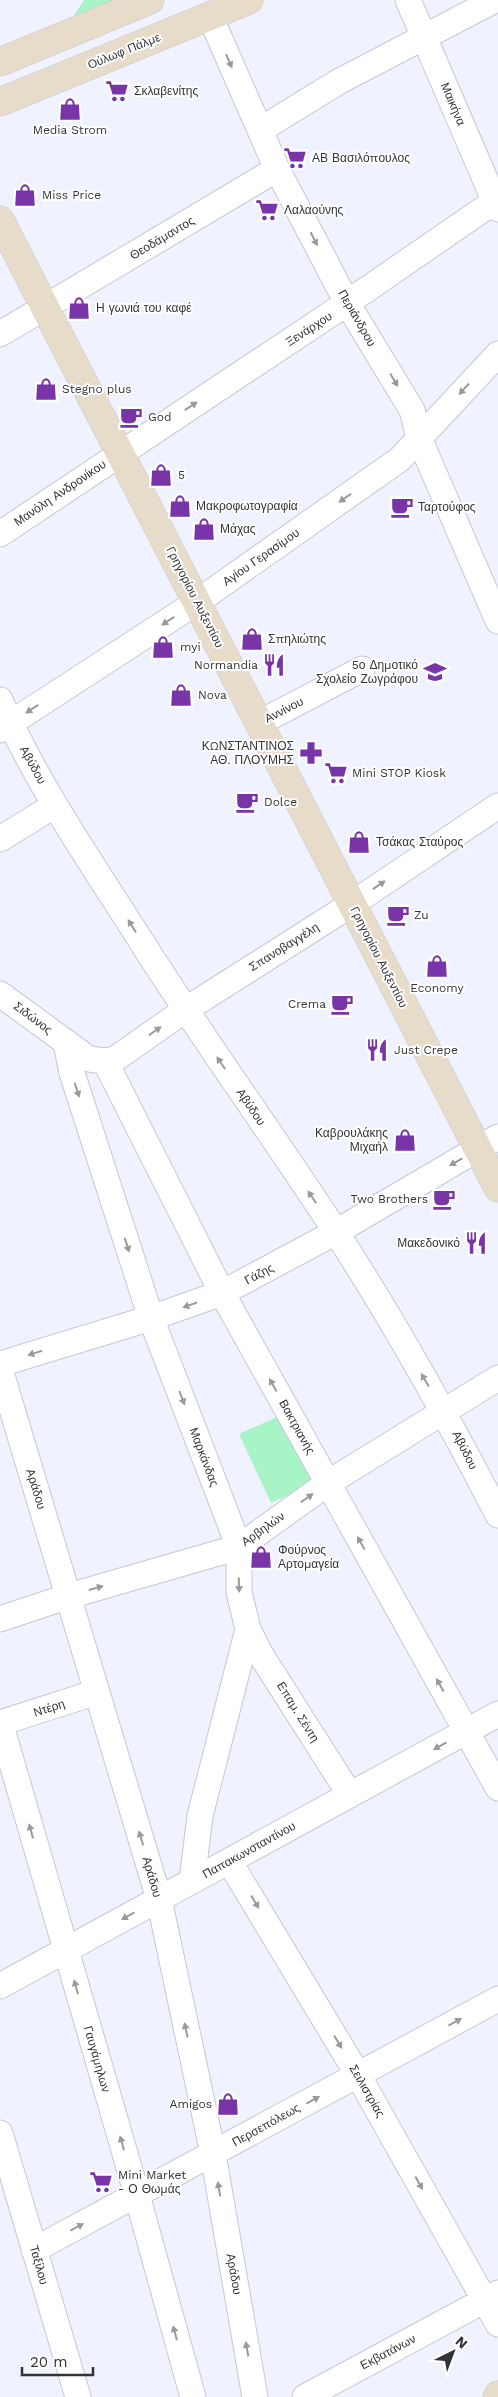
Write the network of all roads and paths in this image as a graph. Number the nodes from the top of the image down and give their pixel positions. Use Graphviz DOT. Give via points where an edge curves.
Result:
graph roads {
  1 [pos="150,0"];
  2 [pos="249,0"];
  3 [pos="408,0"];
  4 [pos="495,0"];
  5 [pos="210,16"];
  6 [pos="424,37"];
  7 [pos="0,62"];
  8 [pos="0,102"];
  9 [pos="260,130"];
  10 [pos="277,169"];
  11 [pos="496,205"];
  12 [pos="0,220"];
  13 [pos="347,304"];
  14 [pos="47,308"];
  15 [pos="0,334"];
  16 [pos="498,354"];
  17 [pos="419,438"];
  18 [pos="121,452"];
  19 [pos="0,534"];
  20 [pos="197,602"];
  21 [pos="498,621"];
  22 [pos="362,669"];
  23 [pos="0,700"];
  24 [pos="259,722"];
  25 [pos="5,727"];
  26 [pos="55,805"];
  27 [pos="498,806"];
  28 [pos="0,838"];
  29 [pos="352,904"];
  30 [pos="1,995"];
  31 [pos="185,1010"];
  32 [pos="66,1043"];
  33 [pos="110,1060"];
  34 [pos="488,1143"];
  35 [pos="498,1188"];
  36 [pos="336,1232"];
  37 [pos="222,1294"];
  38 [pos="151,1318"];
  39 [pos="0,1364"];
  40 [pos="0,1369"];
  41 [pos="498,1378"];
  42 [pos="444,1411"];
  43 [pos="328,1483"];
  44 [pos="498,1515"];
  45 [pos="239,1547"];
  46 [pos="69,1596"];
  47 [pos="0,1619"];
  48 [pos="248,1629"];
  49 [pos="98,1692"];
  50 [pos="498,1714"];
  51 [pos="0,1723"];
  52 [pos="466,1732"];
  53 [pos="498,1788"];
  54 [pos="350,1795"];
  55 [pos="229,1861"];
  56 [pos="192,1881"];
  57 [pos="159,1899"];
  58 [pos="65,1950"];
  59 [pos="0,1986"];
  60 [pos="498,1999"];
  61 [pos="358,2075"];
  62 [pos="0,2133"];
  63 [pos="213,2154"];
  64 [pos="137,2196"];
  65 [pos="34,2250"];
  66 [pos="491,2296"];
  67 [pos="498,2324"];
  68 [pos="78,2397"];
  69 [pos="193,2397"];
  70 [pos="255,2397"];
  71 [pos="305,2397"];
  1 -- 7 [label="street"];
  2 -- 5 [label="street, Ούλωφ Πάλμε"];
  3 -- 6 [label="street, Μαικήνα"];
  4 -- 6 [label="street"];
  5 -- 8 [label="street, Ούλωφ Πάλμε"];
  5 -- 9 [label="street, Περιάνδρου, one-way"];
  6 -- 9 [label="street" via="338,82"];
  6 -- 11 [label="street, Μαικήνα"];
  9 -- 10 [label="street, Περιάνδρου"];
  10 -- 13 [label="street, Περιάνδρου, one-way"];
  10 -- 14 [label="street, Θεοδάμαντος"];
  11 -- 13 [label="street, Ξενάρχου"];
  12 -- 14 [label="street, Γρηγορίου Αυξεντίου"];
  13 -- 17 [label="street, Περιάνδρου, one-way" via="412,410"];
  18 -- 13 [label="street, Ξενάρχου, one-way"];
  14 -- 15 [label="street, Θεοδάμαντος"];
  14 -- 18 [label="street, Γρηγορίου Αυξεντίου"];
  16 -- 17 [label="street, Αγίου Γερασίμου, one-way"];
  17 -- 20 [label="street, Αγίου Γερασίμου, one-way" via="400,459"];
  17 -- 21 [label="street, Περιάνδρου"];
  18 -- 19 [label="street, Μανόλη Ανδρονίκου"];
  18 -- 20 [label="street, Γρηγορίου Αυξεντίου"];
  20 -- 24 [label="street, Γρηγορίου Αυξεντίου"];
  20 -- 25 [label="street, Αγίου Γερασίμου, one-way"];
  22 -- 24 [label="street, Αννίνου"];
  23 -- 25 [label="street, Αβύδου"];
  24 -- 29 [label="street, Γρηγορίου Αυξεντίου"];
  25 -- 26 [label="street, Αβύδου"];
  26 -- 28 [label="street"];
  31 -- 26 [label="street, Αβύδου, one-way"];
  29 -- 27 [label="street, Σπανοβαγγέλη, one-way"];
  29 -- 31 [label="street, Σπανοβαγγέλη"];
  29 -- 34 [label="street, Γρηγορίου Αυξεντίου"];
  30 -- 32 [label="street, Σιδώνος"];
  33 -- 31 [label="street, Σπανοβαγγέλη, one-way"];
  36 -- 31 [label="street, Αβύδου, one-way"];
  32 -- 33 [label="street" via="89,1059"];
  32 -- 38 [label="street, Μαρκάνδας, one-way" via="72,1073"];
  33 -- 37 [label="street, Βακτριανής"];
  34 -- 35 [label="street, Γρηγορίου Αυξεντίου"];
  34 -- 36 [label="street, Γάζης, one-way"];
  36 -- 37 [label="street, Γάζης"];
  42 -- 36 [label="street, Αβύδου, one-way"];
  37 -- 38 [label="street, Γάζης, one-way"];
  43 -- 37 [label="street, Βακτριανής, one-way"];
  38 -- 39 [label="street, Γάζης, one-way"];
  38 -- 45 [label="street, Μαρκάνδας, one-way"];
  40 -- 46 [label="street, Αράδου"];
  41 -- 42 [label="street, Αρβηλών"];
  42 -- 43 [label="street, Αρβηλών"];
  42 -- 44 [label="street, Αβύδου"];
  45 -- 43 [label="street, Αρβηλών, one-way"];
  52 -- 43 [label="street, Βακτριανής, one-way"];
  46 -- 45 [label="street, Αρβηλών, one-way"];
  45 -- 48 [label="street, Μαρκάνδας, one-way" via="239,1592"];
  46 -- 47 [label="street, Αρβηλών"];
  46 -- 49 [label="street, Αράδου"];
  48 -- 54 [label="street, Επαμ. Σέντη"];
  48 -- 56 [label="street, Μαρκάνδας" via="200,1816"];
  49 -- 51 [label="street, Ντέρη"];
  57 -- 49 [label="street, Αράδου, one-way"];
  50 -- 52 [label="street, Παπακωνσταντίνου"];
  58 -- 51 [label="street, Γαυγάμηλων, one-way"];
  52 -- 53 [label="street, Βακτριανής"];
  52 -- 54 [label="street, Παπακωνσταντίνου, one-way"];
  54 -- 55 [label="street, Παπακωνσταντίνου"];
  55 -- 56 [label="street, Παπακωνσταντίνου"];
  55 -- 61 [label="street, Σειλιστρίας, one-way"];
  56 -- 57 [label="street, Παπακωνσταντίνου"];
  57 -- 58 [label="street, Παπακωνσταντίνου, one-way"];
  63 -- 57 [label="street, Αράδου, one-way"];
  58 -- 59 [label="street, Παπακωνσταντίνου"];
  64 -- 58 [label="street, Γαυγάμηλων, one-way"];
  61 -- 60 [label="street, Περσεπόλεως, one-way"];
  63 -- 61 [label="street, Περσεπόλεως, one-way"];
  61 -- 66 [label="street, Σειλιστρίας, one-way"];
  62 -- 65 [label="street, Ταξίλου"];
  63 -- 64 [label="street, Περσεπόλεως"];
  70 -- 63 [label="street, Αράδου, one-way"];
  65 -- 64 [label="street, Περσεπόλεως, one-way"];
  69 -- 64 [label="street, Γαυγάμηλων, one-way"];
  65 -- 68 [label="street, Ταξίλου"];
  66 -- 67 [label="street, Σειλιστρίας"];
  66 -- 71 [label="street, Εκβατάνων"];
}
